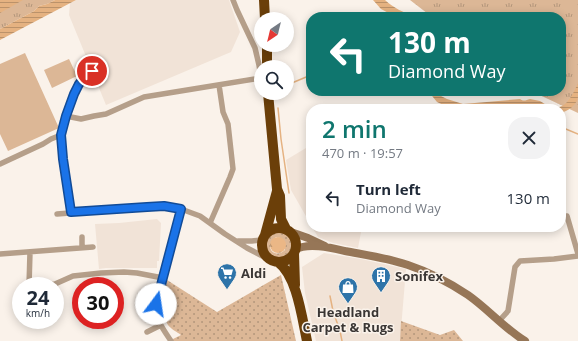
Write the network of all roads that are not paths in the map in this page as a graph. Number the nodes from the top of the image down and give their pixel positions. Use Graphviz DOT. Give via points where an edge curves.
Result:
graph roads {
  1 [pos="233,0"];
  2 [pos="264,0"];
  3 [pos="265,12"];
  4 [pos="259,60"];
  5 [pos="92,71"];
  6 [pos="254,79"];
  7 [pos="219,85"];
  8 [pos="267,100"];
  9 [pos="66,116"];
  10 [pos="61,135"];
  11 [pos="0,164"];
  12 [pos="277,190"];
  13 [pos="181,209"];
  14 [pos="71,212"];
  15 [pos="57,214"];
  16 [pos="567,216"];
  17 [pos="210,222"];
  18 [pos="287,230"];
  19 [pos="264,237"];
  20 [pos="82,238"];
  21 [pos="237,241"];
  22 [pos="82,247"];
  23 [pos="93,247"];
  24 [pos="327,247"];
  25 [pos="30,252"];
  26 [pos="294,252"];
  27 [pos="0,254"];
  28 [pos="578,255"];
  29 [pos="273,260"];
  30 [pos="29,277"];
  31 [pos="163,278"];
  32 [pos="64,280"];
  33 [pos="295,289"];
  34 [pos="499,321"];
  35 [pos="161,325"];
  36 [pos="147,332"];
  37 [pos="171,341"];
  38 [pos="307,341"];
  39 [pos="525,341"];
  1 -- 4 [label="street"];
  2 -- 3 [label="highway"];
  5 -- 9 [label="street" via="79,84"];
  6 -- 7 [label="street"];
  7 -- 9 [label="street" via="144,96 106,114 81,118"];
  7 -- 17 [label="street" via="223,112 228,124 233,169"];
  8 -- 12 [label="highway"];
  9 -- 10 [label="street"];
  10 -- 11 [label="street"];
  10 -- 14 [label="street"];
  12 -- 18 [label="highway" via="280,196 281,219"];
  12 -- 19 [label="highway"];
  13 -- 14 [label="street" via="164,206"];
  13 -- 17 [label="street"];
  13 -- 31 [label="street"];
  14 -- 15 [label="street"];
  16 -- 28 [label="street"];
  17 -- 21 [label="street"];
  18 -- 19 [label="highway" via="273,229"];
  18 -- 24 [label="main road"];
  18 -- 26 [label="highway" via="295,240"];
  19 -- 21 [label="street" via="252,241"];
  19 -- 29 [label="highway" via="263,252"];
  20 -- 22 [label="street"];
  21 -- 29 [label="street"];
  22 -- 23 [label="street"];
  22 -- 25 [label="street"];
  24 -- 26 [label="main road" via="302,246"];
  24 -- 34 [label="main road" via="384,259 420,270 467,294"];
  25 -- 27 [label="street"];
  25 -- 30 [label="street"];
  26 -- 29 [label="highway" via="286,261"];
  26 -- 33 [label="highway"];
  28 -- 34 [label="street" via="554,260 520,261 514,267 508,311"];
  29 -- 33 [label="highway" via="283,266"];
  31 -- 32 [label="street" via="137,273 101,272 73,276"];
  31 -- 35 [label="street" via="156,304 157,317"];
  33 -- 38 [label="highway"];
  34 -- 39 [label="main road"];
  35 -- 36 [label="street"];
  35 -- 37 [label="street"];
}
